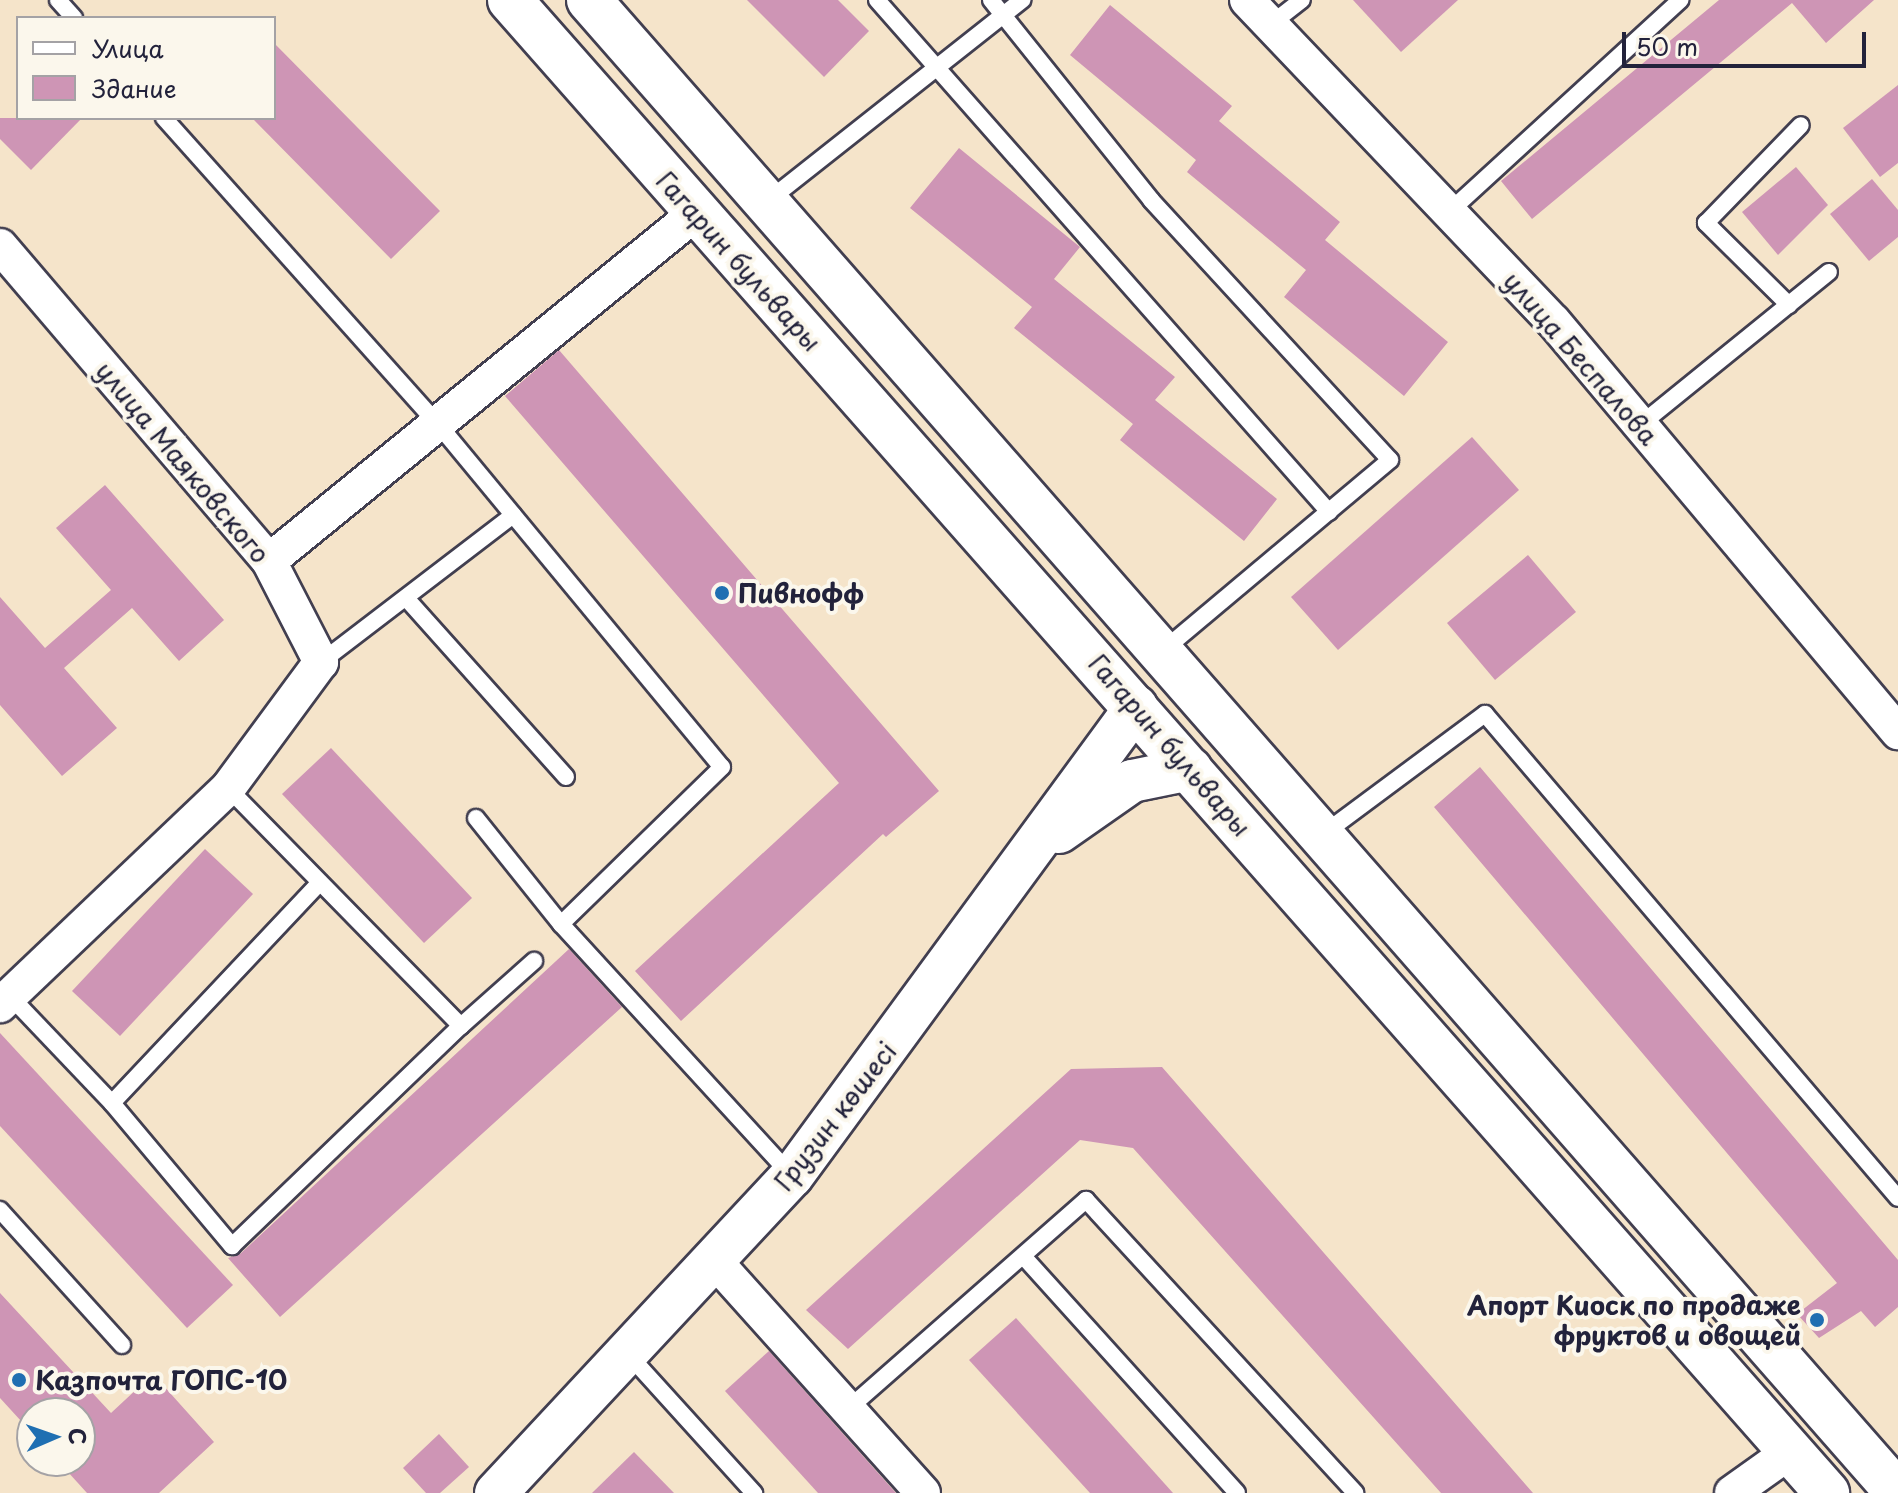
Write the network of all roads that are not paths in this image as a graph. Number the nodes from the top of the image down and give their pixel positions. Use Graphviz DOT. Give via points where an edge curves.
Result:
graph roads {
  1 [pos="58,0"];
  2 [pos="510,0"];
  3 [pos="589,0"];
  4 [pos="877,0"];
  5 [pos="991,0"];
  6 [pos="1022,0"];
  7 [pos="1247,0"];
  8 [pos="1302,0"];
  9 [pos="1680,0"];
  10 [pos="72,16"];
  11 [pos="1002,16"];
  12 [pos="1271,24"];
  13 [pos="937,68"];
  14 [pos="166,120"];
  15 [pos="1801,125"];
  16 [pos="765,204"];
  17 [pos="1449,212"];
  18 [pos="696,213"];
  19 [pos="0,246"];
  20 [pos="1829,272"];
  21 [pos="1789,305"];
  22 [pos="438,424"];
  23 [pos="1640,425"];
  24 [pos="1329,512"];
  25 [pos="513,515"];
  26 [pos="269,561"];
  27 [pos="406,598"];
  28 [pos="1165,660"];
  29 [pos="321,662"];
  30 [pos="1136,707"];
  31 [pos="1898,732"];
  32 [pos="1191,769"];
  33 [pos="566,777"];
  34 [pos="228,788"];
  35 [pos="476,818"];
  36 [pos="1320,837"];
  37 [pos="1035,848"];
  38 [pos="320,882"];
  39 [pos="561,924"];
  40 [pos="534,961"];
  41 [pos="5,1000"];
  42 [pos="461,1026"];
  43 [pos="112,1103"];
  44 [pos="792,1176"];
  45 [pos="1898,1198"];
  46 [pos="0,1210"];
  47 [pos="1023,1256"];
  48 [pos="714,1260"];
  49 [pos="122,1345"];
  50 [pos="627,1353"];
  51 [pos="848,1409"];
  52 [pos="1788,1453"];
  53 [pos="496,1493"];
  54 [pos="754,1493"];
  55 [pos="923,1493"];
  56 [pos="1237,1493"];
  57 [pos="1355,1493"];
  58 [pos="1732,1493"];
  59 [pos="1827,1493"];
  60 [pos="1898,1493"];
  1 -- 10 [label="lane"];
  2 -- 18 [label="main road, Гагарин бульвары"];
  3 -- 16 [label="main road, Гагарин бульвары"];
  4 -- 13 [label="lane"];
  5 -- 11 [label="lane"];
  6 -- 11 [label="lane"];
  7 -- 12 [label="street, улица Беспалова"];
  8 -- 12 [label="lane"];
  9 -- 17 [label="lane"];
  11 -- 13 [label="lane"];
  11 -- 24 [label="lane" via="1151,200 1390,460"];
  12 -- 17 [label="street, улица Беспалова"];
  13 -- 16 [label="lane"];
  13 -- 24 [label="lane"];
  14 -- 22 [label="lane"];
  15 -- 21 [label="lane" via="1706,223"];
  16 -- 28 [label="main road, Гагарин бульвары"];
  17 -- 23 [label="street, улица Беспалова" via="1553,321"];
  18 -- 22 [label="street"];
  18 -- 30 [label="main road, Гагарин бульвары"];
  19 -- 26 [label="street, улица Маяковского"];
  20 -- 21 [label="lane"];
  21 -- 23 [label="lane"];
  22 -- 25 [label="lane"];
  22 -- 26 [label="street"];
  23 -- 31 [label="street, улица Беспалова"];
  24 -- 28 [label="lane"];
  25 -- 27 [label="lane"];
  25 -- 39 [label="lane" via="722,767"];
  26 -- 29 [label="street, улица Маяковского"];
  27 -- 29 [label="lane"];
  27 -- 33 [label="lane"];
  28 -- 30 [label="main road"];
  28 -- 36 [label="main road, Гагарин бульвары"];
  29 -- 34 [label="street"];
  30 -- 32 [label="main road, Гагарин бульвары"];
  30 -- 37 [label="street, Грузин көшесі"];
  32 -- 37 [label="street" via="1132,781"];
  32 -- 52 [label="main road, Гагарин бульвары"];
  34 -- 38 [label="lane"];
  34 -- 41 [label="street"];
  35 -- 39 [label="lane"];
  36 -- 45 [label="lane" via="1485,714"];
  36 -- 60 [label="main road, Гагарин бульвары"];
  37 -- 44 [label="street, Грузин көшесі"];
  38 -- 42 [label="lane"];
  38 -- 43 [label="lane"];
  39 -- 44 [label="lane"];
  40 -- 42 [label="lane"];
  41 -- 43 [label="lane"];
  42 -- 43 [label="lane" via="232,1246"];
  44 -- 48 [label="street, Грузин көшесі"];
  46 -- 49 [label="lane"];
  47 -- 51 [label="lane"];
  47 -- 56 [label="lane"];
  47 -- 57 [label="lane" via="1086,1200"];
  48 -- 50 [label="street, Грузин көшесі"];
  48 -- 51 [label="street"];
  50 -- 53 [label="street, Грузин көшесі"];
  50 -- 54 [label="lane"];
  51 -- 55 [label="street"];
  52 -- 58 [label="street"];
  52 -- 59 [label="main road, Гагарин бульвары"];
}
